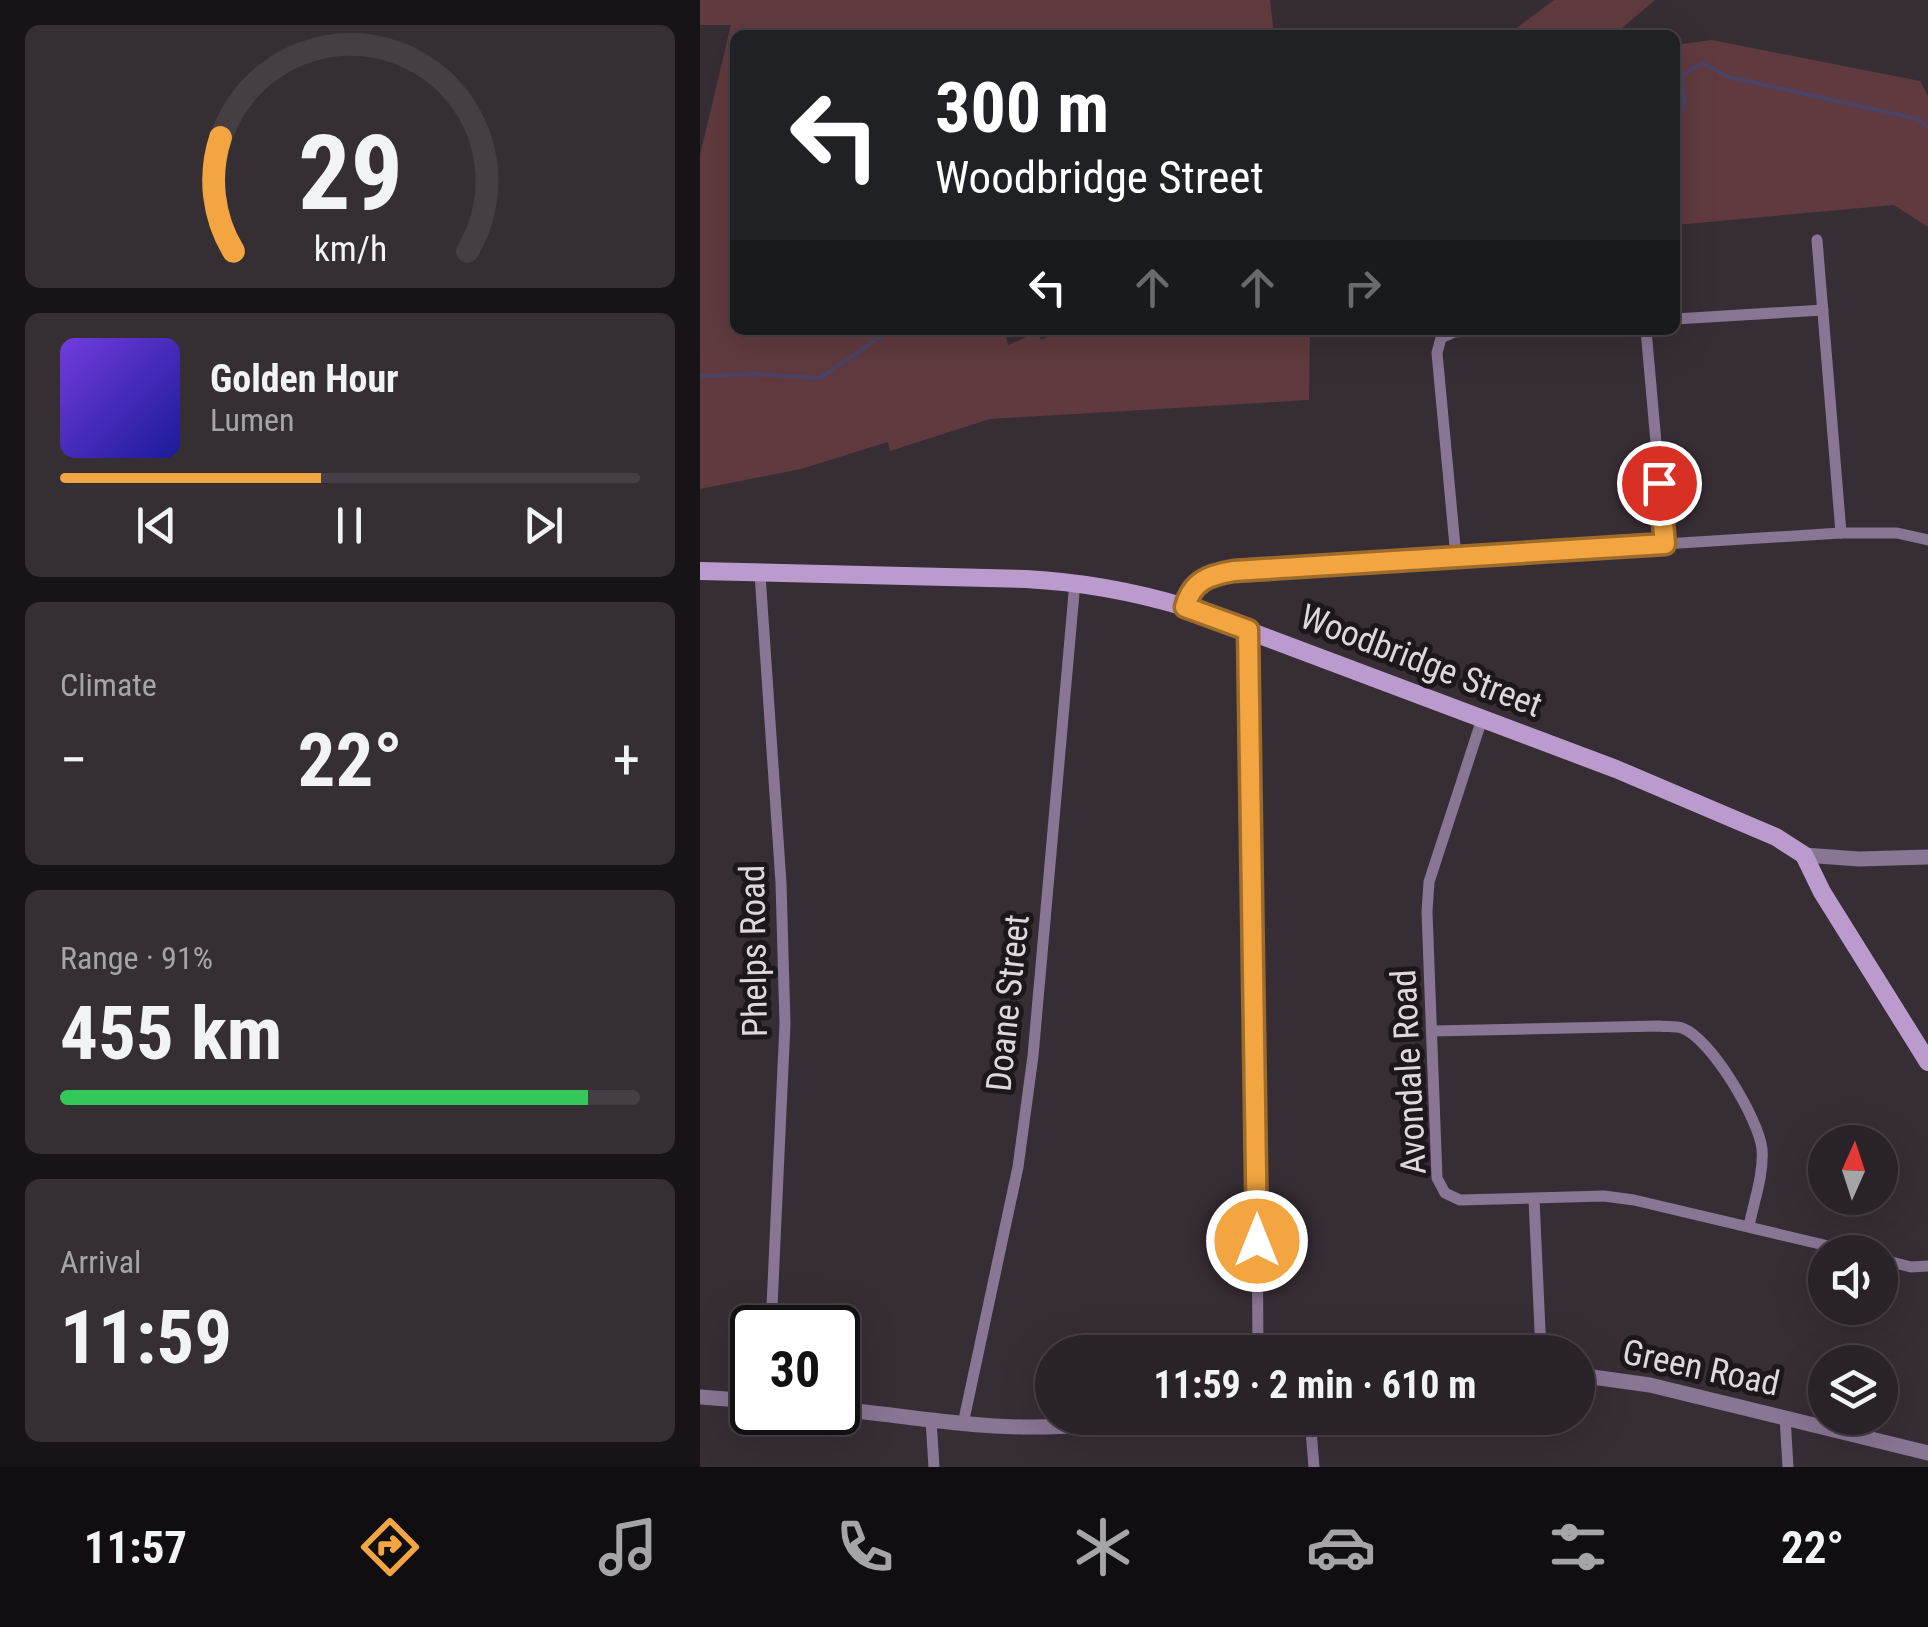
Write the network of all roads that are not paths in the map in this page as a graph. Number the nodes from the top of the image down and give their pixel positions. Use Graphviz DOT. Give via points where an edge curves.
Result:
graph roads {
  1 [pos="1817,240"];
  2 [pos="1823,310"];
  3 [pos="1680,319"];
  4 [pos="1448,335"];
  5 [pos="1646,335"];
  6 [pos="1840,532"];
  7 [pos="1928,540"];
  8 [pos="1665,544"];
  9 [pos="1456,558"];
  10 [pos="700,571"];
  11 [pos="760,574"];
  12 [pos="1075,582"];
  13 [pos="1185,607"];
  14 [pos="1248,630"];
  15 [pos="1482,719"];
  16 [pos="1804,855"];
  17 [pos="1928,857"];
  18 [pos="1433,1031"];
  19 [pos="1928,1062"];
  20 [pos="1534,1199"];
  21 [pos="1748,1226"];
  22 [pos="1808,1241"];
  23 [pos="1898,1264"];
  24 [pos="1928,1266"];
  25 [pos="772,1305"];
  26 [pos="1258,1335"];
  27 [pos="1541,1335"];
  28 [pos="1595,1377"];
  29 [pos="700,1397"];
  30 [pos="730,1399"];
  31 [pos="860,1412"];
  32 [pos="1785,1417"];
  33 [pos="931,1420"];
  34 [pos="963,1424"];
  35 [pos="1035,1427"];
  36 [pos="1311,1435"];
  37 [pos="1928,1453"];
  38 [pos="934,1467"];
  39 [pos="1314,1467"];
  40 [pos="1788,1467"];
  1 -- 2 [label="street"];
  2 -- 3 [label="street"];
  2 -- 6 [label="street"];
  4 -- 9 [label="street" via="1437,353"];
  5 -- 8 [label="street"];
  6 -- 7 [label="street"];
  6 -- 8 [label="street"];
  8 -- 9 [label="street"];
  9 -- 13 [label="street" via="1214,574 1199,582"];
  10 -- 11 [label="main road, Woodbridge Street"];
  11 -- 12 [label="main road, Woodbridge Street"];
  11 -- 25 [label="street, Phelps Road" via="785,1024"];
  12 -- 13 [label="main road, Woodbridge Street"];
  12 -- 34 [label="street, Doane Street" via="1021,1148"];
  13 -- 14 [label="main road, Woodbridge Street"];
  14 -- 15 [label="main road, Woodbridge Street"];
  14 -- 26 [label="street"];
  15 -- 16 [label="main road, Woodbridge Street" via="1747,824"];
  15 -- 18 [label="street, Avondale Road" via="1430,882"];
  16 -- 17 [label="street"];
  16 -- 19 [label="main road"];
  18 -- 20 [label="street, Avondale Road" via="1435,1153 1445,1192 1460,1200"];
  18 -- 21 [label="street" via="1682,1028 1716,1057 1754,1122 1761,1169"];
  20 -- 21 [label="street, Avondale Road" via="1604,1196"];
  20 -- 27 [label="street"];
  21 -- 22 [label="street, Avondale Road"];
  23 -- 24 [label="street"];
  28 -- 32 [label="street, Green Road"];
  29 -- 30 [label="street"];
  31 -- 33 [label="street"];
  32 -- 37 [label="street, Green Road"];
  32 -- 40 [label="street"];
  33 -- 34 [label="street"];
  33 -- 38 [label="street"];
  34 -- 35 [label="street"];
  36 -- 39 [label="street"];
}
